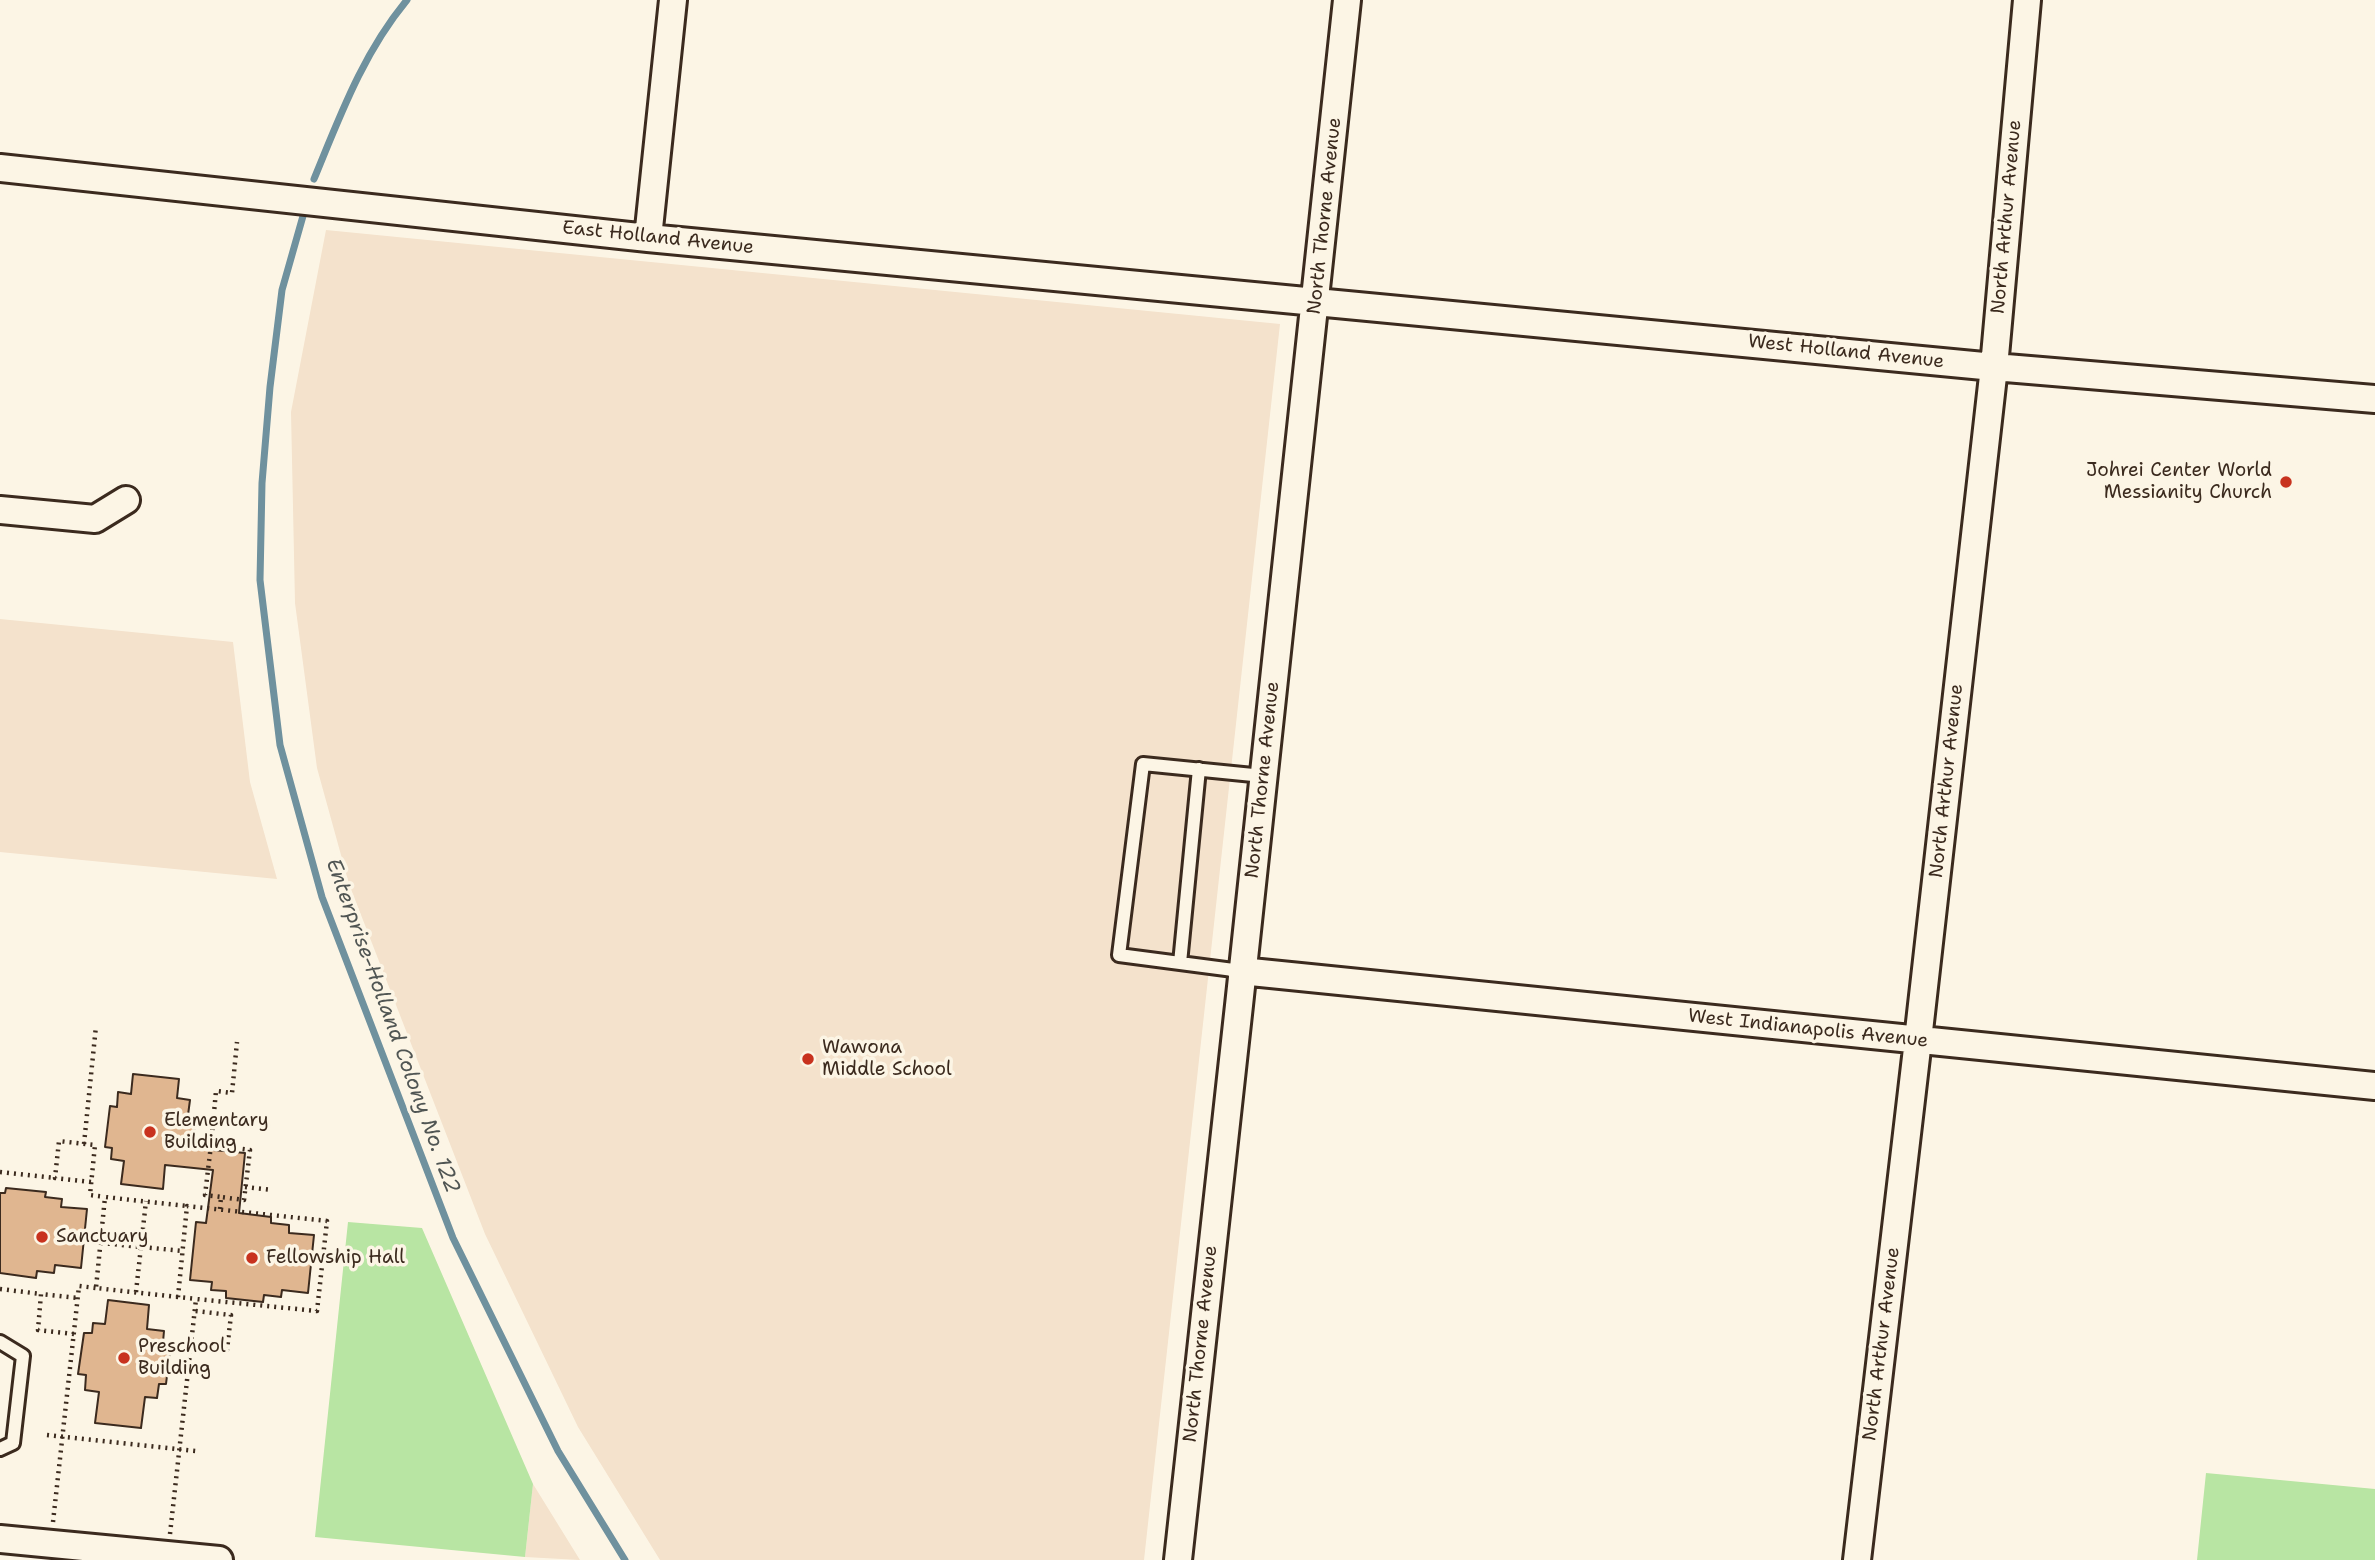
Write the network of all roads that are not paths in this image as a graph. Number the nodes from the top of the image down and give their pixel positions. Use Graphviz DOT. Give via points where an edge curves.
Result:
graph roads {
  1 [pos="673,0"];
  2 [pos="1347,0"];
  3 [pos="2027,0"];
  4 [pos="0,168"];
  5 [pos="648,237"];
  6 [pos="1317,300"];
  7 [pos="1994,367"];
  8 [pos="2375,399"];
  9 [pos="126,500"];
  10 [pos="0,510"];
  11 [pos="1199,769"];
  12 [pos="1263,776"];
  13 [pos="1180,963"];
  14 [pos="1241,971"];
  15 [pos="1918,1040"];
  16 [pos="2375,1086"];
  17 [pos="0,1342"];
  18 [pos="0,1449"];
  19 [pos="0,1539"];
  20 [pos="167,1558"];
  21 [pos="219,1560"];
  22 [pos="1178,1560"];
  23 [pos="1857,1560"];
  1 -- 5 [label="street"];
  2 -- 6 [label="street, North Thorne Avenue"];
  3 -- 7 [label="street, North Arthur Avenue"];
  4 -- 5 [label="street, East Holland Avenue"];
  5 -- 6 [label="street, East Holland Avenue"];
  6 -- 7 [label="street, West Holland Avenue"];
  6 -- 12 [label="street, North Thorne Avenue"];
  7 -- 8 [label="street, West Holland Avenue"];
  7 -- 15 [label="street, North Arthur Avenue"];
  9 -- 10 [label="street" via="95,519"];
  11 -- 12 [label="lane"];
  11 -- 13 [label="lane"];
  11 -- 13 [label="lane" via="1143,764 1119,955"];
  12 -- 14 [label="street, North Thorne Avenue"];
  13 -- 14 [label="lane"];
  14 -- 15 [label="street, West Indianapolis Avenue"];
  14 -- 22 [label="street, North Thorne Avenue"];
  15 -- 16 [label="street, West Indianapolis Avenue"];
  15 -- 23 [label="street, North Arthur Avenue"];
  17 -- 18 [label="lane" via="23,1356 13,1443"];
  19 -- 20 [label="street"];
  20 -- 21 [label="street"];
}
